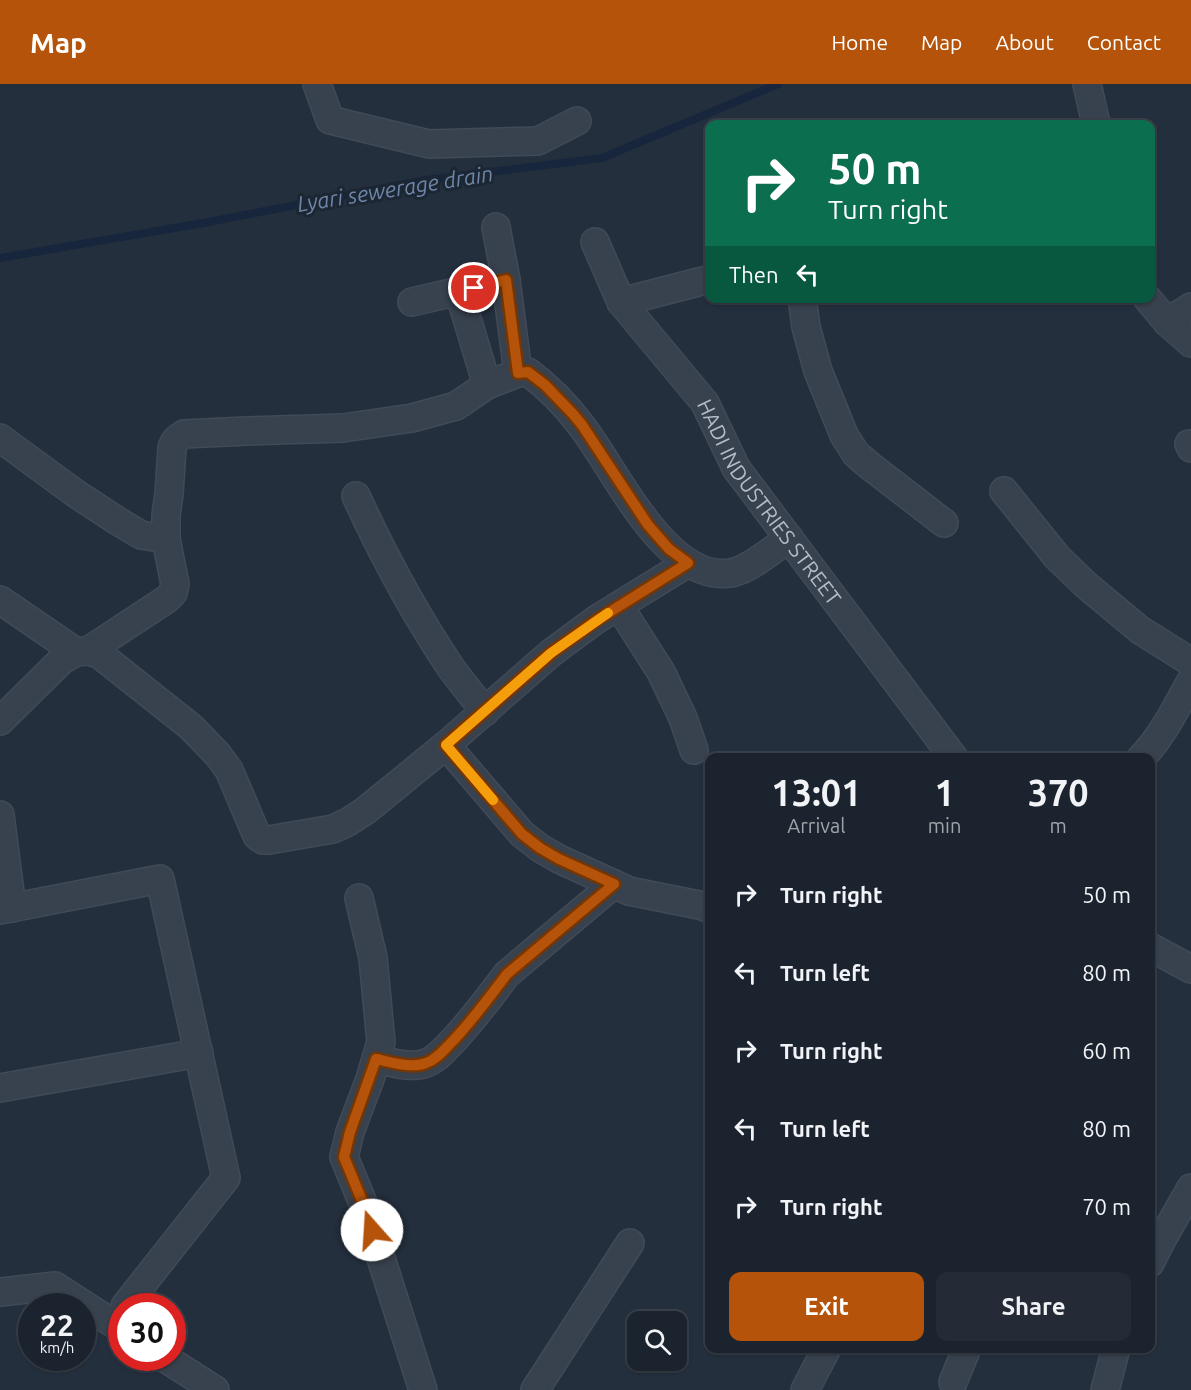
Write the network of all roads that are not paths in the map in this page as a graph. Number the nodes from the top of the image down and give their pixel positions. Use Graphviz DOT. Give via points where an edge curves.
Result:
graph roads {
  1 [pos="316,84"];
  2 [pos="1088,84"];
  3 [pos="1095,120"];
  4 [pos="577,121"];
  5 [pos="496,227"];
  6 [pos="595,242"];
  7 [pos="506,280"];
  8 [pos="705,280"];
  9 [pos="459,292"];
  10 [pos="412,302"];
  11 [pos="621,302"];
  12 [pos="803,303"];
  13 [pos="1151,303"];
  14 [pos="1191,307"];
  15 [pos="1167,321"];
  16 [pos="1191,343"];
  17 [pos="518,373"];
  18 [pos="487,386"];
  19 [pos="0,438"];
  20 [pos="1004,491"];
  21 [pos="356,495"];
  22 [pos="944,523"];
  23 [pos="789,538"];
  24 [pos="166,539"];
  25 [pos="688,563"];
  26 [pos="0,600"];
  27 [pos="619,606"];
  28 [pos="82,652"];
  29 [pos="1191,662"];
  30 [pos="1191,681"];
  31 [pos="484,712"];
  32 [pos="0,721"];
  33 [pos="446,745"];
  34 [pos="694,750"];
  35 [pos="950,753"];
  36 [pos="1146,753"];
  37 [pos="0,815"];
  38 [pos="614,884"];
  39 [pos="359,898"];
  40 [pos="705,907"];
  41 [pos="6,909"];
  42 [pos="1155,950"];
  43 [pos="1191,969"];
  44 [pos="199,1053"];
  45 [pos="376,1059"];
  46 [pos="0,1088"];
  47 [pos="1191,1188"];
  48 [pos="630,1243"];
  49 [pos="1155,1253"];
  50 [pos="0,1292"];
  51 [pos="138,1293"];
  52 [pos="108,1311"];
  53 [pos="824,1353"];
  54 [pos="965,1353"];
  55 [pos="1115,1353"];
  56 [pos="185,1371"];
  57 [pos="953,1382"];
  58 [pos="215,1390"];
  59 [pos="423,1390"];
  60 [pos="535,1390"];
  61 [pos="805,1390"];
  62 [pos="1105,1390"];
  1 -- 4 [label="street" via="330,120 429,144 538,141"];
  2 -- 3 [label="street"];
  5 -- 7 [label="street"];
  6 -- 11 [label="street, HADI INDUSTRIES STREET"];
  7 -- 9 [label="street"];
  7 -- 17 [label="street"];
  8 -- 11 [label="street"];
  9 -- 10 [label="street"];
  9 -- 18 [label="street"];
  11 -- 23 [label="street, HADI INDUSTRIES STREET" via="705,404 736,468"];
  12 -- 22 [label="street" via="818,371 844,435 856,454"];
  13 -- 15 [label="street"];
  14 -- 15 [label="street"];
  15 -- 16 [label="street"];
  17 -- 18 [label="street"];
  17 -- 25 [label="street" via="528,372 545,385 582,425 648,525"];
  18 -- 24 [label="street" via="456,406 412,418 343,428 184,434 172,448"];
  19 -- 24 [label="street" via="116,520 141,535"];
  20 -- 29 [label="street" via="1058,558 1086,585 1140,630"];
  21 -- 31 [label="street" via="411,602"];
  23 -- 25 [label="street" via="742,570 728,574 707,572"];
  23 -- 35 [label="street, HADI INDUSTRIES STREET"];
  24 -- 28 [label="street" via="174,574 173,593"];
  25 -- 27 [label="street"];
  26 -- 28 [label="street"];
  27 -- 31 [label="street" via="551,653"];
  27 -- 34 [label="street" via="661,672"];
  28 -- 32 [label="street" via="62,660"];
  28 -- 33 [label="street" via="99,654 191,726 218,754 263,840 333,829 348,822"];
  30 -- 36 [label="street" via="1163,731"];
  31 -- 33 [label="street"];
  33 -- 38 [label="street" via="522,834 559,859"];
  37 -- 41 [label="street"];
  38 -- 40 [label="street" via="629,891"];
  38 -- 45 [label="street" via="507,974 437,1057 425,1064 409,1065"];
  39 -- 45 [label="street" via="373,958 381,1042"];
  41 -- 44 [label="street" via="160,879"];
  42 -- 43 [label="street"];
  44 -- 46 [label="street"];
  44 -- 51 [label="street" via="226,1178"];
  45 -- 59 [label="street" via="344,1157 365,1208"];
  47 -- 49 [label="street"];
  48 -- 60 [label="street"];
  50 -- 52 [label="street" via="55,1286"];
  53 -- 61 [label="street"];
  54 -- 57 [label="street"];
  55 -- 62 [label="street"];
  56 -- 58 [label="street"];
}
